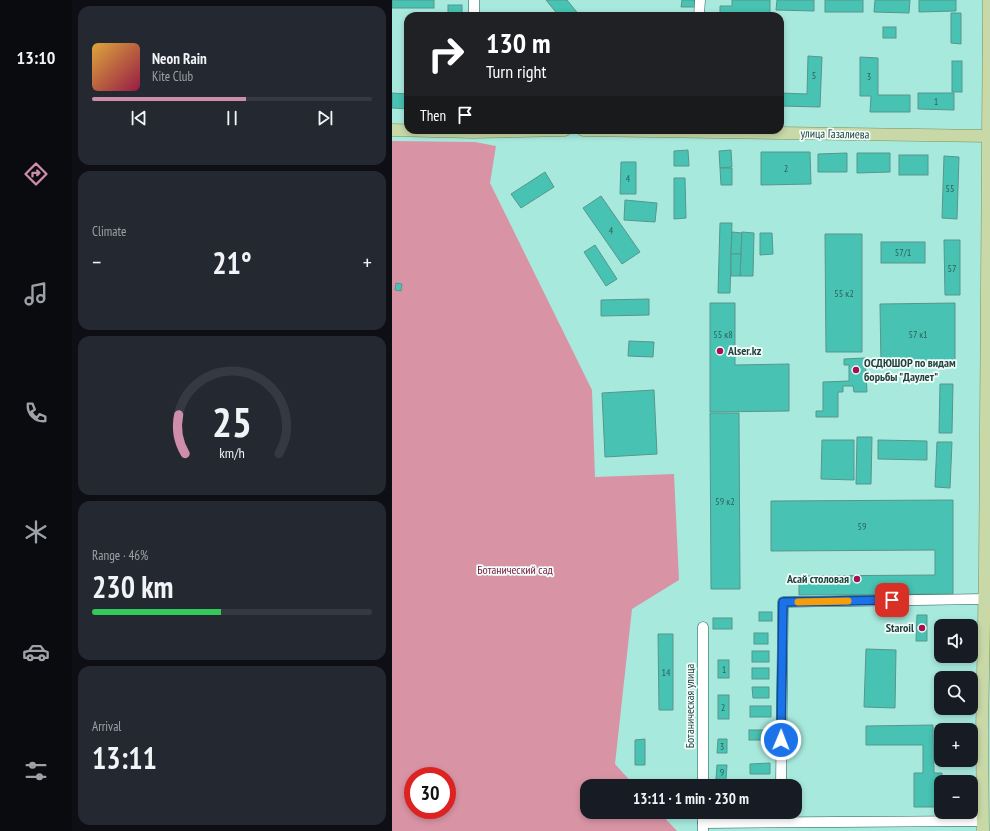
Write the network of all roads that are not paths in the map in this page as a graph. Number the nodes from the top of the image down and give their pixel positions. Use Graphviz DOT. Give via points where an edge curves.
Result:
graph roads {
  1 [pos="474,0"];
  2 [pos="700,0"];
  3 [pos="989,0"];
  4 [pos="474,12"];
  5 [pos="699,12"];
  6 [pos="392,130"];
  7 [pos="404,130"];
  8 [pos="784,132"];
  9 [pos="989,136"];
  10 [pos="984,599"];
  11 [pos="703,627"];
  12 [pos="703,779"];
  13 [pos="781,779"];
  14 [pos="780,819"];
  15 [pos="780,823"];
  16 [pos="983,826"];
  17 [pos="703,827"];
  1 -- 4 [label="street"];
  2 -- 5 [label="street"];
  3 -- 9 [label="main road"];
  6 -- 7 [label="main road"];
  8 -- 9 [label="main road, улица Газалиева"];
  9 -- 10 [label="main road"];
  10 -- 13 [label="street" via="783,602"];
  10 -- 16 [label="main road"];
  11 -- 12 [label="street, Ботаническая улица"];
  14 -- 15 [label="street"];
  15 -- 16 [label="street"];
  15 -- 17 [label="street"];
}
